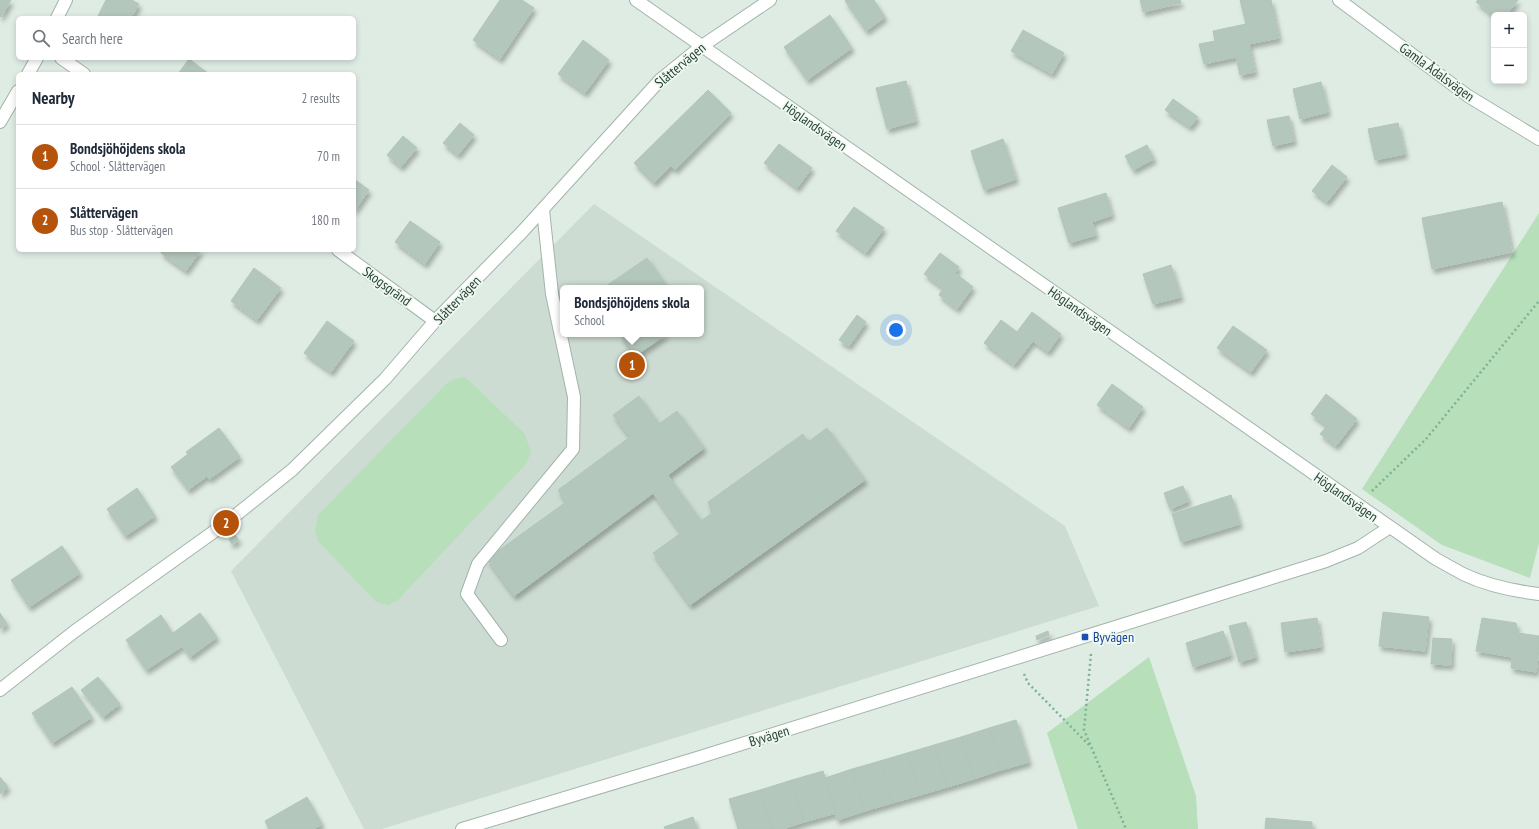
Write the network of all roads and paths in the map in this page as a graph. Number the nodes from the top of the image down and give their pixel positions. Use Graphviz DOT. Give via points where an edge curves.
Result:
graph roads {
  1 [pos="66,0"];
  2 [pos="636,0"];
  3 [pos="770,0"];
  4 [pos="1339,0"];
  5 [pos="58,16"];
  6 [pos="702,46"];
  7 [pos="36,60"];
  8 [pos="64,60"];
  9 [pos="29,72"];
  10 [pos="81,72"];
  11 [pos="16,94"];
  12 [pos="0,122"];
  13 [pos="1539,139"];
  14 [pos="543,210"];
  15 [pos="341,252"];
  16 [pos="1539,301"];
  17 [pos="435,322"];
  18 [pos="560,331"];
  19 [pos="561,337"];
  20 [pos="1357,505"];
  21 [pos="1390,527"];
  22 [pos="1539,594"];
  23 [pos="1085,637"];
  24 [pos="501,640"];
  25 [pos="1017,658"];
  26 [pos="0,690"];
  27 [pos="1091,747"];
  28 [pos="462,829"];
  29 [pos="1126,829"];
  1 -- 5 [label="street"];
  2 -- 6 [label="street, Höglandsvägen"];
  3 -- 6 [label="street, Slåttervägen"];
  4 -- 13 [label="street, Gamla Ådalsvägen" via="1468,96"];
  6 -- 14 [label="street, Slåttervägen" via="660,80"];
  6 -- 20 [label="street, Höglandsvägen"];
  7 -- 9 [label="street"];
  8 -- 10 [label="street"];
  11 -- 12 [label="street"];
  14 -- 17 [label="street, Slåttervägen"];
  14 -- 18 [label="street" via="552,294"];
  15 -- 17 [label="street, Skogsgränd"];
  16 -- 20 [label="path" via="1426,439"];
  17 -- 26 [label="street, Slåttervägen" via="386,379 292,470 226,523 75,631"];
  19 -- 24 [label="street" via="574,397 572,449 478,564 467,594"];
  20 -- 21 [label="street, Höglandsvägen"];
  21 -- 22 [label="street, Höglandsvägen" via="1436,559 1463,574 1483,582"];
  21 -- 23 [label="street, Byvägen" via="1358,548 1326,561"];
  23 -- 25 [label="street, Byvägen"];
  23 -- 27 [label="path" via="1091,655 1084,730"];
  25 -- 27 [label="path" via="1028,683"];
  25 -- 28 [label="street, Byvägen"];
  27 -- 29 [label="path"];
}
